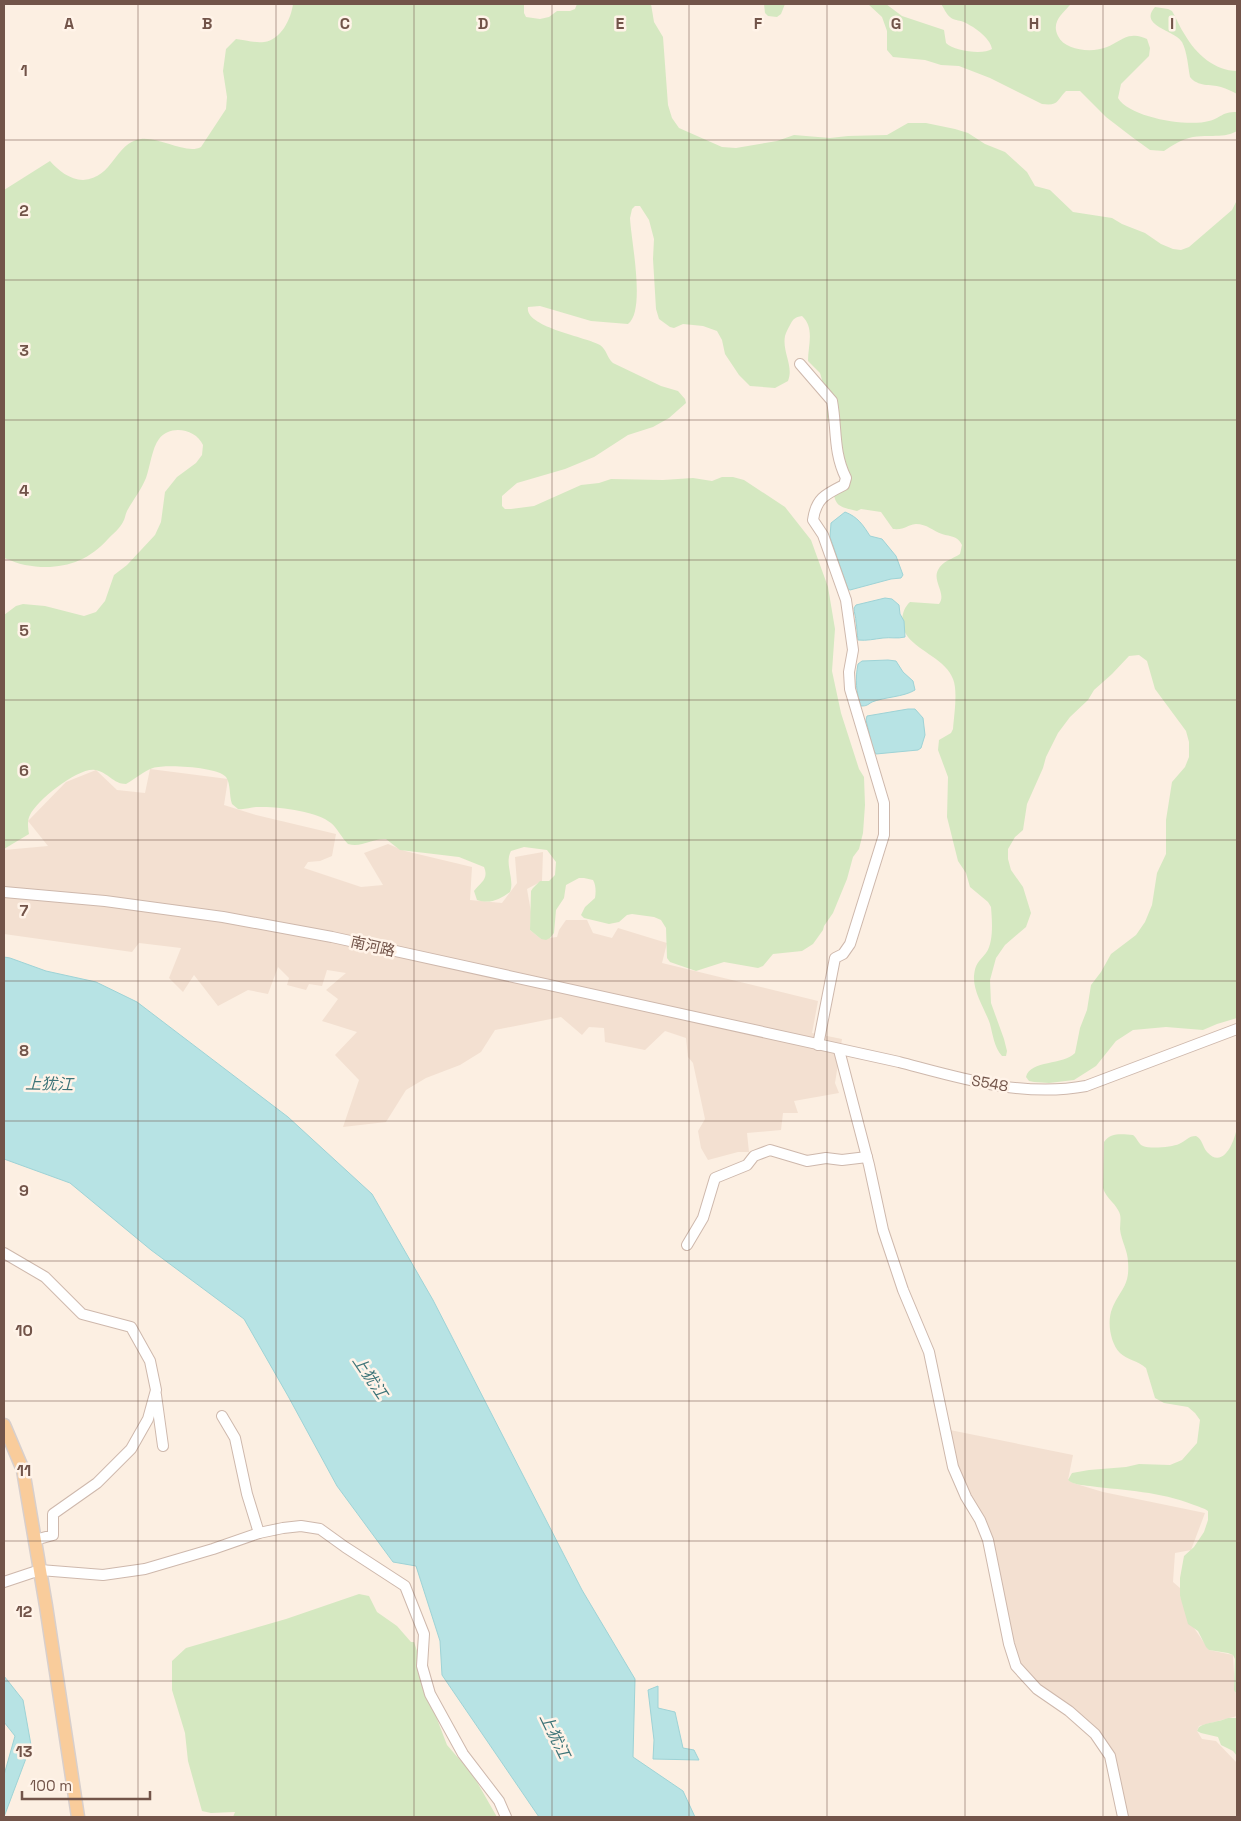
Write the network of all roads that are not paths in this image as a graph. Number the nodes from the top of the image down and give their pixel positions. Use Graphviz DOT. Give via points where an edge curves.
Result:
graph roads {
  1 [pos="800,364"];
  2 [pos="4,892"];
  3 [pos="737,1028"];
  4 [pos="1237,1029"];
  5 [pos="818,1045"];
  6 [pos="839,1050"];
  7 [pos="867,1157"];
  8 [pos="687,1245"];
  9 [pos="4,1253"];
  10 [pos="156,1390"];
  11 [pos="222,1416"];
  12 [pos="4,1425"];
  13 [pos="163,1446"];
  14 [pos="259,1533"];
  15 [pos="35,1540"];
  16 [pos="40,1570"];
  17 [pos="4,1582"];
  18 [pos="78,1817"];
  19 [pos="506,1817"];
  20 [pos="1124,1817"];
  1 -- 5 [label="street" via="832,401 836,451 846,478 844,485 823,496 813,520 823,535 846,600 853,650 850,689 884,803 884,835 850,944 843,954 835,958"];
  2 -- 3 [label="street, 南河路" via="105,901 223,917 332,937"];
  3 -- 5 [label="street, S548"];
  4 -- 6 [label="street, S548" via="1122,1074 1064,1090 1033,1090 981,1083"];
  5 -- 6 [label="street, S548"];
  6 -- 7 [label="street"];
  7 -- 8 [label="street" via="807,1161 770,1150 754,1156 747,1165 715,1178 703,1218"];
  7 -- 20 [label="street" via="883,1230 929,1352 952,1467 988,1540 1016,1666 1037,1689 1069,1711 1094,1734 1105,1749 1110,1756"];
  9 -- 10 [label="street" via="45,1277 82,1314 131,1327 150,1361"];
  10 -- 13 [label="street"];
  10 -- 15 [label="street" via="148,1418 131,1449 98,1483 53,1514 54,1535"];
  11 -- 14 [label="street" via="234,1438 246,1494"];
  12 -- 15 [label="main road" via="23,1470"];
  14 -- 16 [label="street" via="145,1569 103,1575"];
  14 -- 19 [label="street" via="292,1527 320,1529 405,1586 424,1634 422,1666 430,1694 463,1754 499,1801"];
  15 -- 16 [label="main road"];
  16 -- 17 [label="street"];
  16 -- 18 [label="main road"];
}
